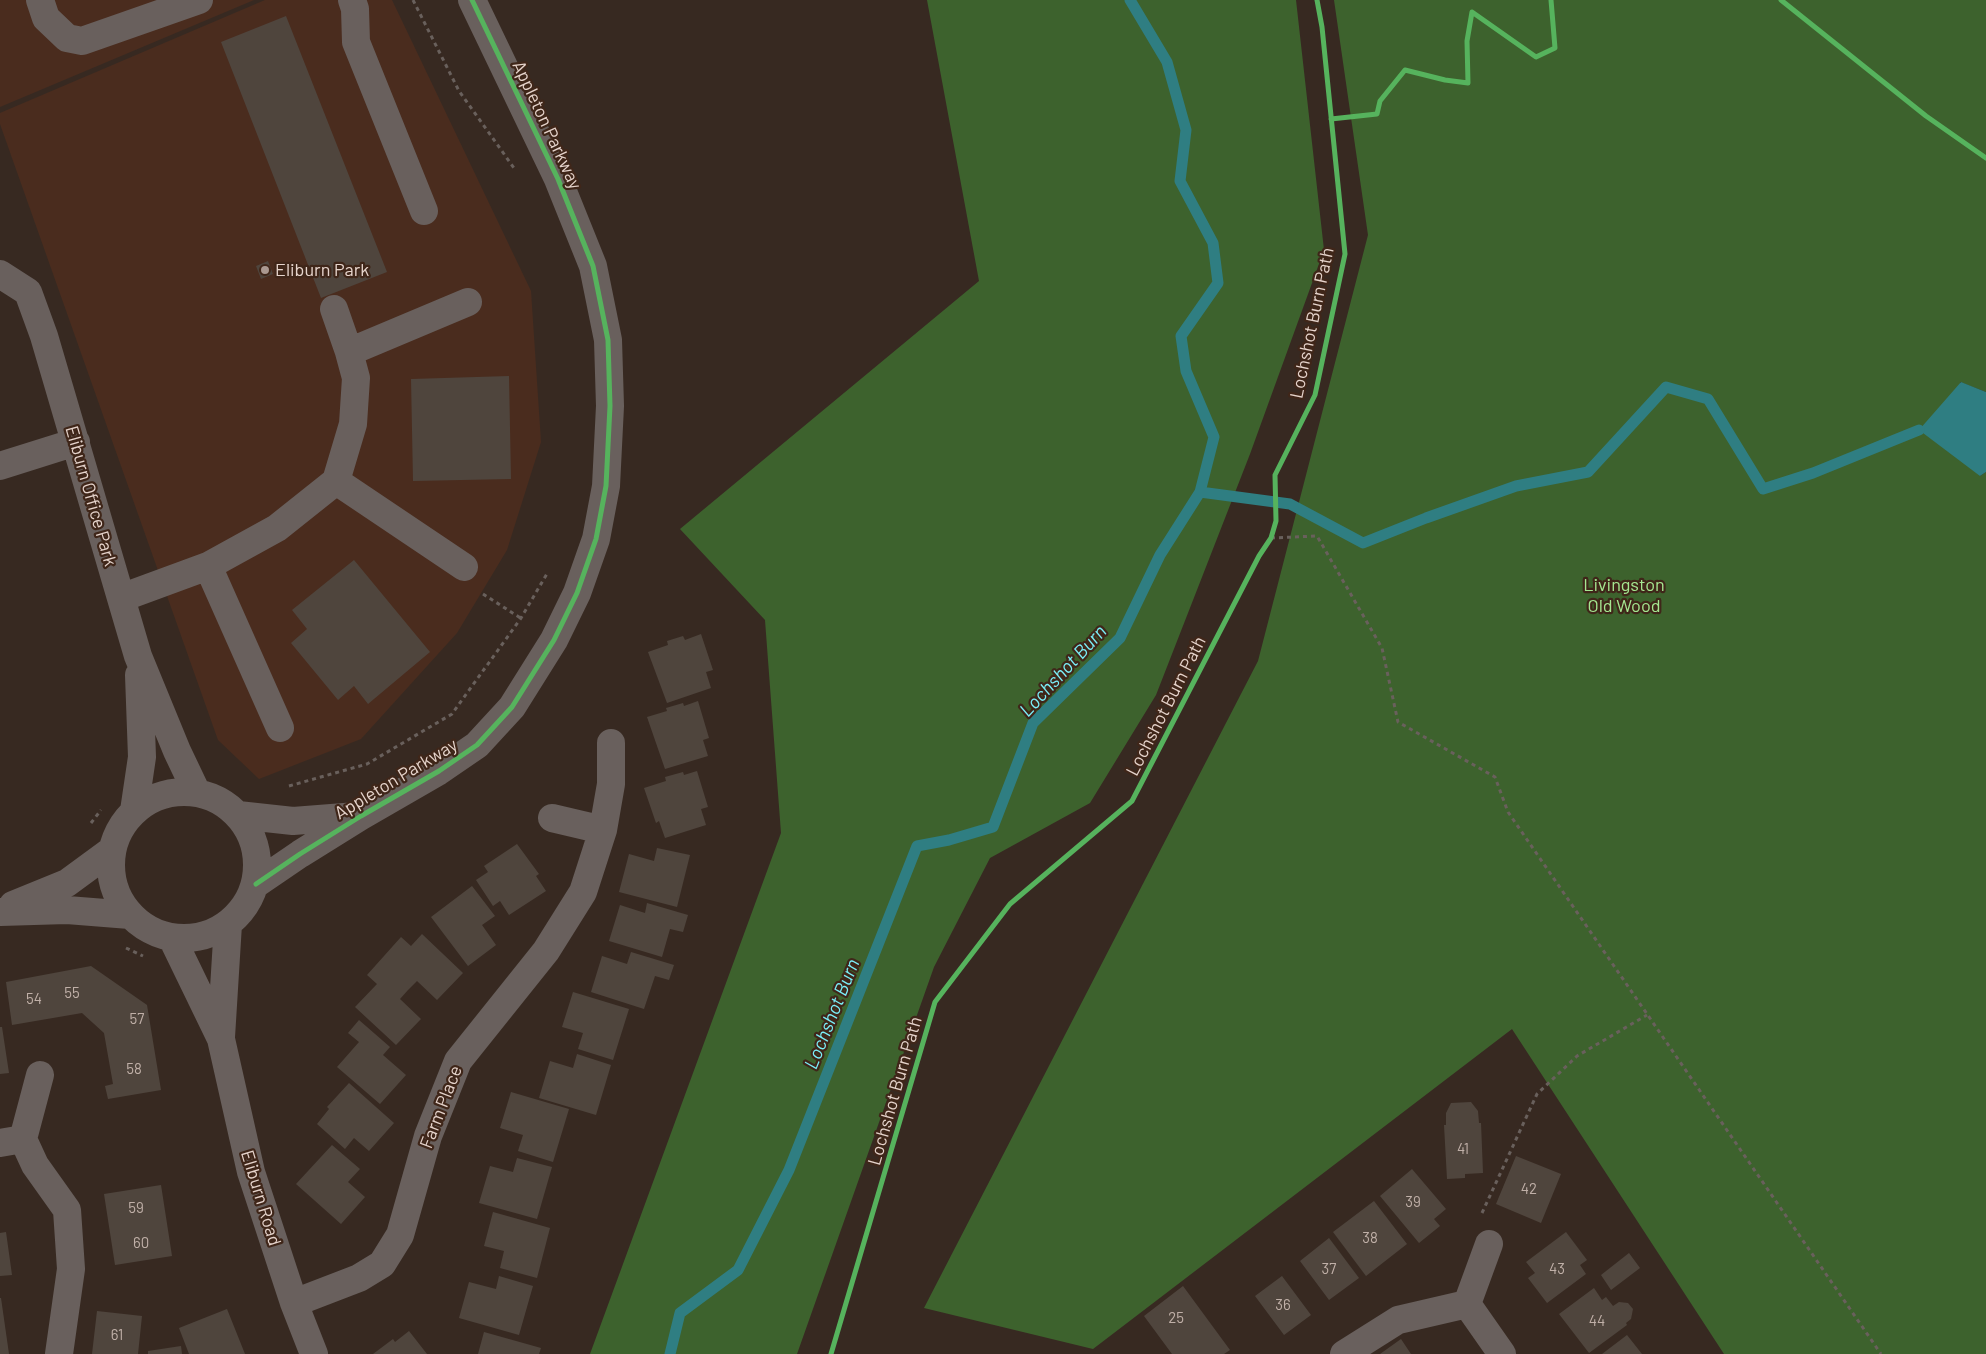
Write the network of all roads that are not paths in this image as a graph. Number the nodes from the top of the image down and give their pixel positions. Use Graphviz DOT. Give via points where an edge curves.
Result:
graph roads {
  1 [pos="40,0"];
  2 [pos="199,0"];
  3 [pos="352,0"];
  4 [pos="472,0"];
  5 [pos="424,211"];
  6 [pos="0,274"];
  7 [pos="468,302"];
  8 [pos="334,309"];
  9 [pos="349,352"];
  10 [pos="76,442"];
  11 [pos="0,466"];
  12 [pos="336,481"];
  13 [pos="208,566"];
  14 [pos="464,567"];
  15 [pos="121,598"];
  16 [pos="138,656"];
  17 [pos="280,728"];
  18 [pos="611,743"];
  19 [pos="198,793"];
  20 [pos="134,811"];
  21 [pos="238,815"];
  22 [pos="361,816"];
  23 [pos="552,818"];
  24 [pos="603,830"];
  25 [pos="112,850"];
  26 [pos="256,884"];
  27 [pos="0,911"];
  28 [pos="130,915"];
  29 [pos="228,924"];
  30 [pos="172,938"];
  31 [pos="221,1039"];
  32 [pos="40,1075"];
  33 [pos="11,1141"];
  34 [pos="1489,1244"];
  35 [pos="294,1303"];
  36 [pos="1467,1304"];
  37 [pos="59,1354"];
  38 [pos="314,1354"];
  39 [pos="1344,1354"];
  40 [pos="1502,1354"];
  1 -- 2 [label="street" via="46,18 67,38 82,41"];
  3 -- 5 [label="street" via="356,42"];
  4 -- 22 [label="street, Appleton Parkway" via="558,179 593,266 608,340 610,406 606,486 596,539 577,593 554,640 512,707 477,745"];
  6 -- 10 [label="street, Eliburn Office Park" via="28,292"];
  7 -- 9 [label="street"];
  8 -- 9 [label="street"];
  9 -- 12 [label="street" via="356,378 353,424"];
  10 -- 11 [label="street"];
  10 -- 15 [label="street, Eliburn Office Park"];
  12 -- 13 [label="street" via="277,528"];
  12 -- 14 [label="street"];
  13 -- 15 [label="street"];
  13 -- 17 [label="street"];
  15 -- 16 [label="street, Eliburn Office Park"];
  16 -- 19 [label="street, Eliburn Office Park" via="176,751"];
  16 -- 20 [label="street, Eliburn Office Park" via="142,757"];
  18 -- 24 [label="street, Farm Place" via="611,784"];
  19 -- 20 [label="street, Appleton Parkway" via="175,792 153,798"];
  19 -- 21 [label="street, Appleton Parkway" via="219,801"];
  20 -- 25 [label="street, Appleton Parkway" via="120,829"];
  21 -- 22 [label="street, Appleton Parkway" via="293,821"];
  21 -- 26 [label="street, Appleton Parkway" via="250,834 257,856"];
  22 -- 26 [label="street, Appleton Parkway"];
  23 -- 24 [label="street"];
  24 -- 35 [label="street, Farm Place" via="583,892 546,951 458,1061 428,1136 400,1235 382,1264 359,1278"];
  25 -- 27 [label="street" via="67,883"];
  25 -- 28 [label="street, Appleton Parkway" via="113,885"];
  26 -- 29 [label="street, Appleton Parkway" via="241,912"];
  27 -- 28 [label="street" via="67,910"];
  28 -- 30 [label="street, Appleton Parkway" via="156,934"];
  29 -- 30 [label="street, Appleton Parkway" via="202,936"];
  29 -- 31 [label="street, Eliburn Road"];
  30 -- 31 [label="street, Eliburn Road"];
  31 -- 35 [label="street, Eliburn Road" via="251,1172"];
  32 -- 33 [label="street"];
  33 -- 37 [label="street" via="35,1165 67,1210 71,1269"];
  34 -- 36 [label="street"];
  35 -- 38 [label="street, Eliburn Road"];
  36 -- 39 [label="street" via="1398,1320"];
  36 -- 40 [label="street"];
}
